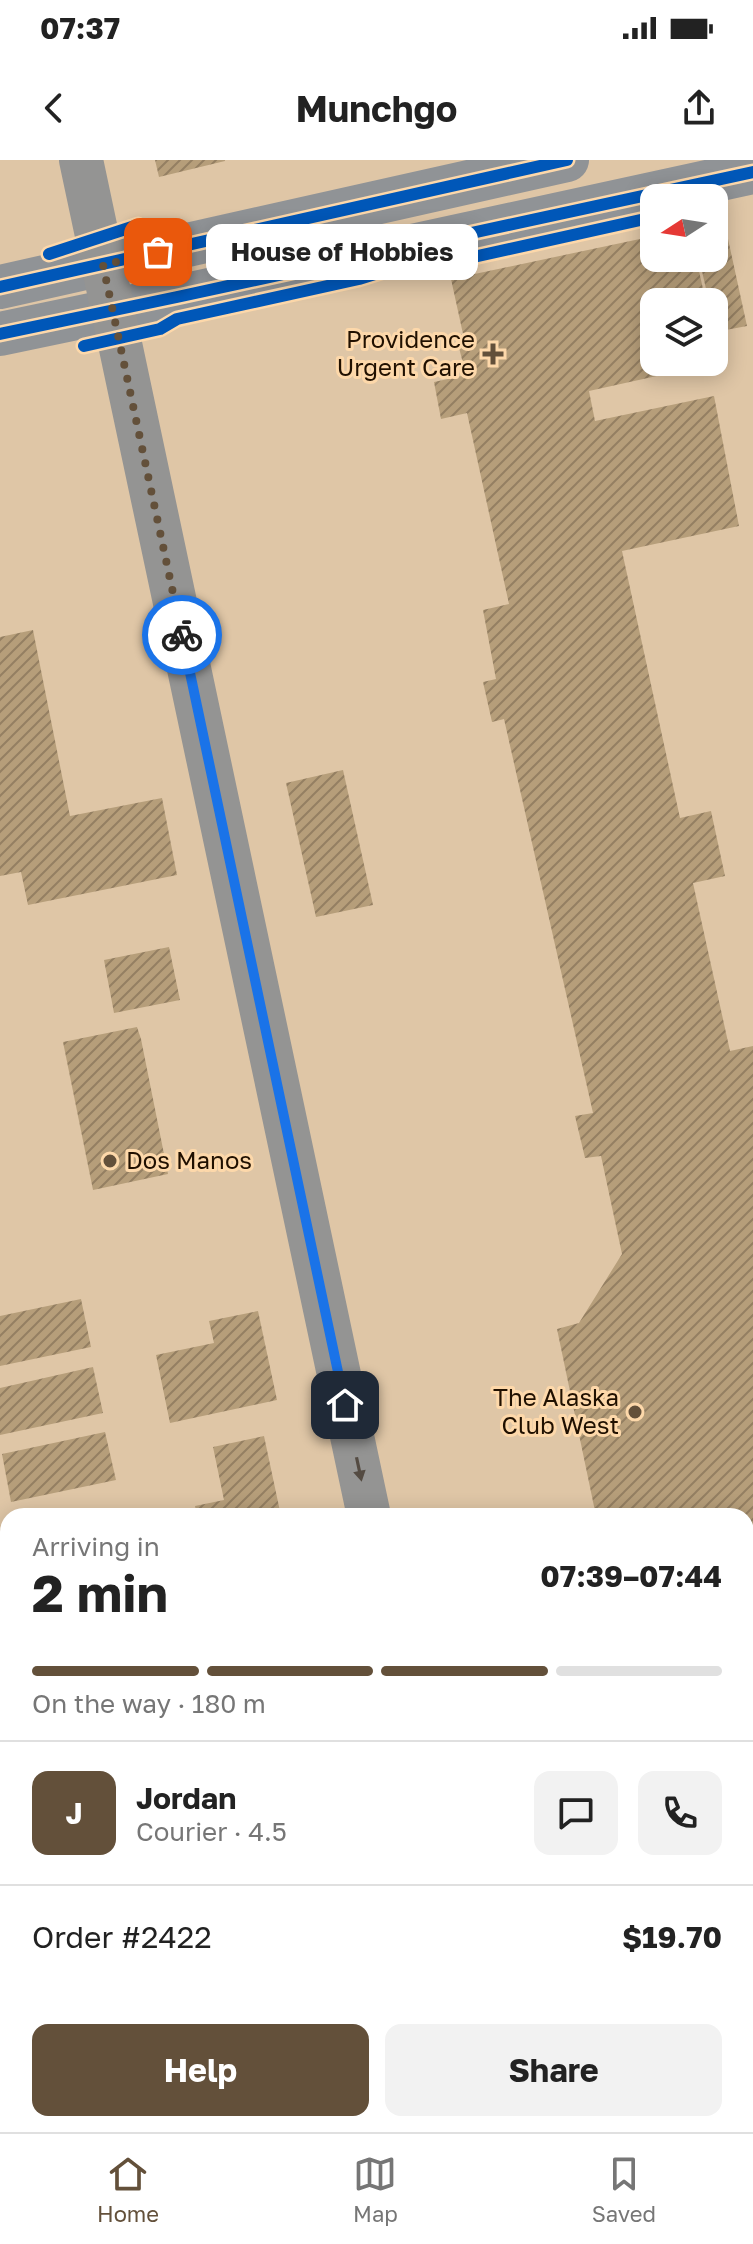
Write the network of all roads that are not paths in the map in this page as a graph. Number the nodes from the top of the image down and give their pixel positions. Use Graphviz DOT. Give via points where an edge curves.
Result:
graph roads {
  1 [pos="81,160"];
  2 [pos="567,160"];
  3 [pos="753,172"];
  4 [pos="103,265"];
  5 [pos="0,287"];
  6 [pos="113,310"];
  7 [pos="0,334"];
  8 [pos="367,1508"];
  1 -- 4 [label="main road"];
  2 -- 4 [label="main road"];
  3 -- 6 [label="main road"];
  4 -- 5 [label="main road"];
  4 -- 6 [label="main road"];
  6 -- 7 [label="main road"];
  6 -- 8 [label="main road, one-way"];
}
